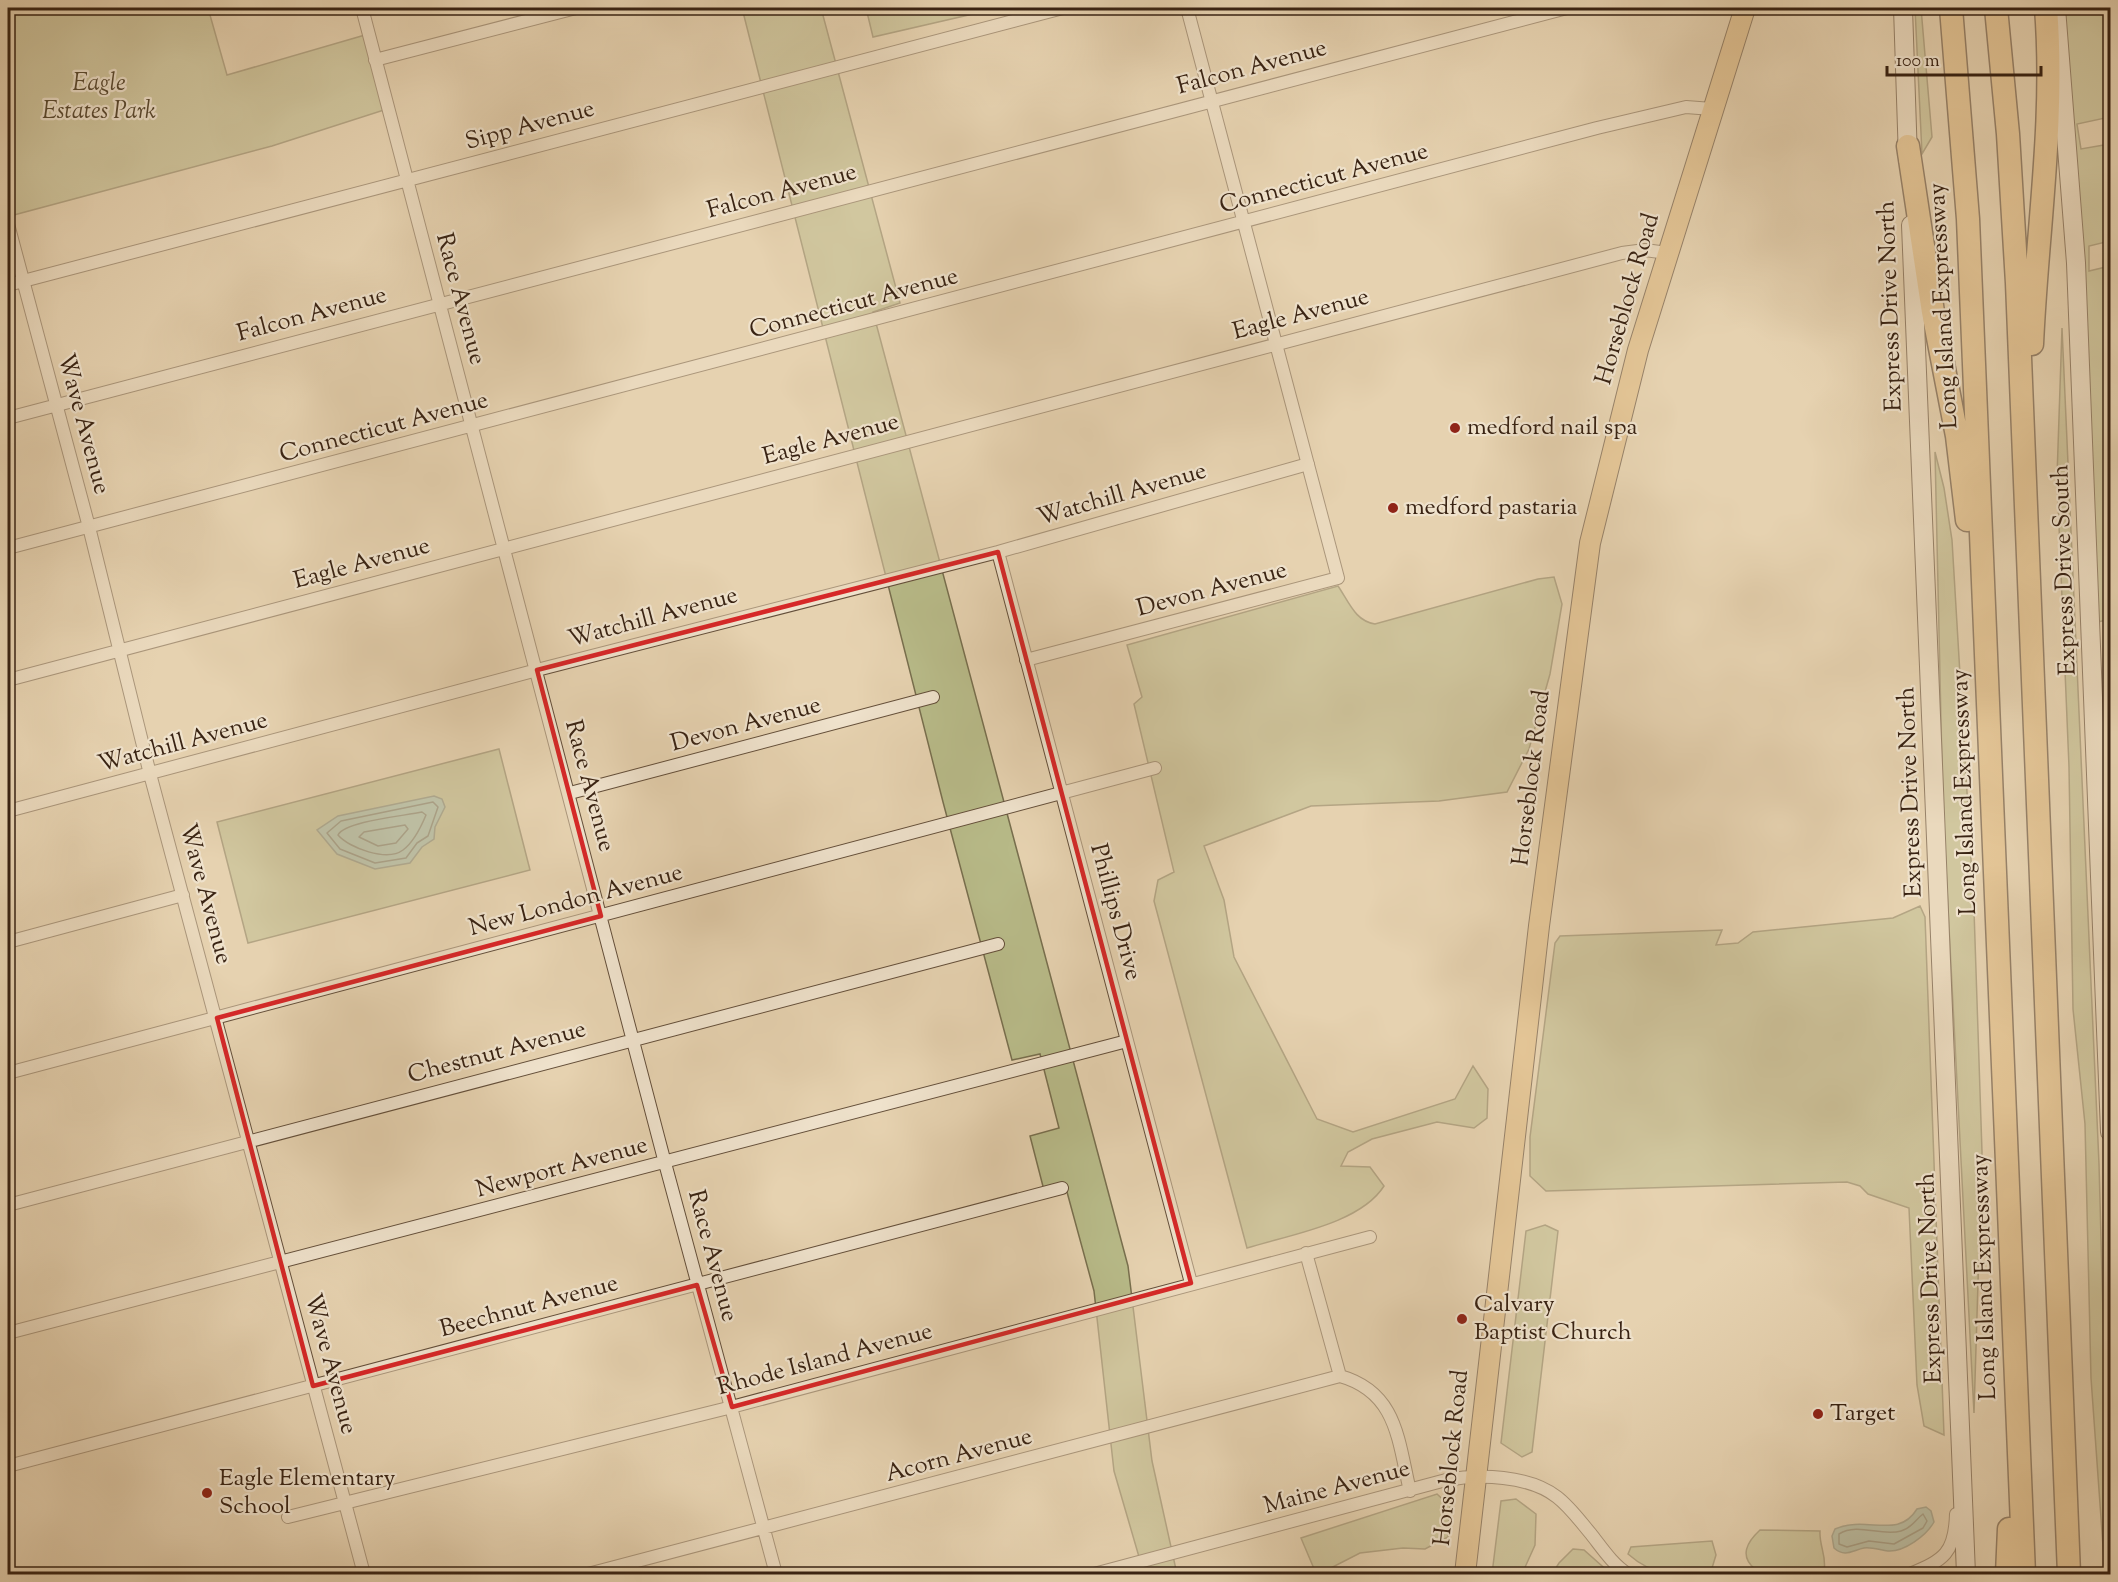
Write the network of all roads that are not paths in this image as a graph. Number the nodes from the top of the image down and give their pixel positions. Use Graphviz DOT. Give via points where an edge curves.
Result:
graph roads {
  1 [pos="362,8"];
  2 [pos="576,8"];
  3 [pos="1063,8"];
  4 [pos="1187,8"];
  5 [pos="1567,8"];
  6 [pos="1745,8"];
  7 [pos="1904,8"];
  8 [pos="1951,8"];
  9 [pos="1996,8"];
  10 [pos="2046,8"];
  11 [pos="2056,8"];
  12 [pos="375,60"];
  13 [pos="1210,100"];
  14 [pos="1712,109"];
  15 [pos="1908,146"];
  16 [pos="408,180"];
  17 [pos="1243,223"];
  18 [pos="8,224"];
  19 [pos="1667,253"];
  20 [pos="23,281"];
  21 [pos="8,285"];
  22 [pos="440,303"];
  23 [pos="1275,343"];
  24 [pos="57,405"];
  25 [pos="8,418"];
  26 [pos="472,427"];
  27 [pos="1308,464"];
  28 [pos="2025,489"];
  29 [pos="89,527"];
  30 [pos="8,548"];
  31 [pos="504,548"];
  32 [pos="998,552"];
  33 [pos="121,650"];
  34 [pos="1026,660"];
  35 [pos="537,670"];
  36 [pos="8,680"];
  37 [pos="933,697"];
  38 [pos="1990,739"];
  39 [pos="1155,768"];
  40 [pos="150,774"];
  41 [pos="570,793"];
  42 [pos="1062,794"];
  43 [pos="8,811"];
  44 [pos="183,896"];
  45 [pos="601,916"];
  46 [pos="8,942"];
  47 [pos="998,944"];
  48 [pos="217,1018"];
  49 [pos="633,1038"];
  50 [pos="1127,1041"];
  51 [pos="8,1073"];
  52 [pos="2110,1132"];
  53 [pos="250,1141"];
  54 [pos="664,1163"];
  55 [pos="1062,1188"];
  56 [pos="8,1205"];
  57 [pos="1370,1237"];
  58 [pos="1306,1253"];
  59 [pos="281,1262"];
  60 [pos="1191,1283"];
  61 [pos="697,1284"];
  62 [pos="8,1334"];
  63 [pos="2015,1351"];
  64 [pos="1340,1376"];
  65 [pos="313,1386"];
  66 [pos="1959,1387"];
  67 [pos="732,1407"];
  68 [pos="2063,1413"];
  69 [pos="8,1466"];
  70 [pos="1475,1476"];
  71 [pos="1410,1491"];
  72 [pos="346,1504"];
  73 [pos="288,1517"];
  74 [pos="765,1528"];
  75 [pos="364,1575"];
  76 [pos="588,1575"];
  77 [pos="777,1575"];
  78 [pos="1094,1575"];
  79 [pos="1465,1575"];
  80 [pos="1628,1575"];
  81 [pos="1910,1575"];
  82 [pos="1966,1575"];
  83 [pos="2007,1575"];
  84 [pos="2024,1575"];
  85 [pos="2069,1575"];
  86 [pos="2082,1575"];
  1 -- 12 [label="street, Race Avenue"];
  2 -- 12 [label="street"];
  3 -- 16 [label="street, Sipp Avenue"];
  4 -- 13 [label="street"];
  5 -- 13 [label="street, Falcon Avenue"];
  6 -- 14 [label="main road, Horseblock Road"];
  7 -- 15 [label="main road, Express Drive North"];
  8 -- 38 [label="highway, Long Island Expressway" via="1969,230"];
  9 -- 28 [label="highway" via="2012,198"];
  10 -- 28 [label="highway" via="2049,109 2036,266"];
  11 -- 52 [label="main road, Express Drive South" via="2076,263"];
  12 -- 16 [label="street, Race Avenue"];
  13 -- 17 [label="street"];
  13 -- 22 [label="street, Falcon Avenue"];
  14 -- 17 [label="street, Connecticut Avenue" via="1676,109"];
  14 -- 19 [label="main road, Horseblock Road"];
  15 -- 38 [label="highway" via="1961,466"];
  15 -- 66 [label="main road, Express Drive North"];
  16 -- 20 [label="street, Sipp Avenue"];
  16 -- 22 [label="street, Race Avenue"];
  17 -- 23 [label="street"];
  17 -- 26 [label="street, Connecticut Avenue"];
  18 -- 20 [label="street, Wave Avenue"];
  19 -- 23 [label="street, Eagle Avenue" via="1622,253"];
  19 -- 70 [label="main road, Horseblock Road" via="1608,465 1584,580 1536,947"];
  20 -- 21 [label="street, Sipp Avenue"];
  20 -- 24 [label="street, Wave Avenue"];
  22 -- 24 [label="street, Falcon Avenue"];
  22 -- 26 [label="street, Race Avenue"];
  23 -- 27 [label="street"];
  23 -- 31 [label="street, Eagle Avenue"];
  24 -- 25 [label="street, Falcon Avenue"];
  24 -- 29 [label="street, Wave Avenue"];
  26 -- 29 [label="street, Connecticut Avenue"];
  26 -- 31 [label="street, Race Avenue"];
  27 -- 32 [label="street, Watchill Avenue"];
  27 -- 34 [label="street, Devon Avenue" via="1338,578"];
  28 -- 68 [label="highway"];
  29 -- 30 [label="street, Connecticut Avenue"];
  29 -- 33 [label="street, Wave Avenue"];
  31 -- 33 [label="street, Eagle Avenue"];
  31 -- 35 [label="street, Race Avenue"];
  32 -- 34 [label="street, Phillips Drive"];
  32 -- 35 [label="street, Watchill Avenue"];
  33 -- 36 [label="street, Eagle Avenue"];
  33 -- 40 [label="street, Wave Avenue"];
  34 -- 42 [label="street, Phillips Drive"];
  35 -- 40 [label="street, Watchill Avenue"];
  35 -- 41 [label="street, Race Avenue"];
  37 -- 41 [label="street, Devon Avenue"];
  38 -- 63 [label="highway, Long Island Expressway"];
  39 -- 42 [label="street, New London Avenue"];
  40 -- 43 [label="street, Watchill Avenue"];
  40 -- 44 [label="street, Wave Avenue"];
  41 -- 45 [label="street, Race Avenue"];
  42 -- 45 [label="street, New London Avenue"];
  42 -- 50 [label="street, Phillips Drive"];
  44 -- 46 [label="street"];
  44 -- 48 [label="street, Wave Avenue"];
  45 -- 48 [label="street, New London Avenue"];
  45 -- 49 [label="street, Race Avenue"];
  47 -- 49 [label="street, Chestnut Avenue"];
  48 -- 51 [label="street, New London Avenue"];
  48 -- 53 [label="street, Wave Avenue"];
  49 -- 53 [label="street, Chestnut Avenue"];
  49 -- 54 [label="street, Race Avenue"];
  50 -- 54 [label="street, Newport Avenue"];
  50 -- 60 [label="street, Phillips Drive"];
  53 -- 56 [label="street, Chestnut Avenue"];
  53 -- 59 [label="street, Wave Avenue"];
  54 -- 59 [label="street, Newport Avenue"];
  54 -- 61 [label="street, Race Avenue"];
  55 -- 61 [label="street, Beechnut Avenue"];
  57 -- 58 [label="street, Rhode Island Avenue"];
  58 -- 60 [label="street, Rhode Island Avenue"];
  58 -- 64 [label="street"];
  59 -- 62 [label="street, Newport Avenue"];
  59 -- 65 [label="street, Wave Avenue"];
  60 -- 67 [label="street, Rhode Island Avenue"];
  61 -- 65 [label="street, Beechnut Avenue"];
  61 -- 67 [label="street, Race Avenue"];
  63 -- 83 [label="highway"];
  63 -- 84 [label="highway, Long Island Expressway"];
  64 -- 71 [label="street" via="1360,1382 1376,1393 1389,1412"];
  64 -- 74 [label="street, Acorn Avenue"];
  65 -- 69 [label="street, Beechnut Avenue"];
  65 -- 72 [label="street, Wave Avenue"];
  66 -- 81 [label="street" via="1954,1539 1941,1559"];
  66 -- 82 [label="main road, Express Drive North"];
  67 -- 72 [label="street, Rhode Island Avenue"];
  67 -- 74 [label="street, Race Avenue"];
  68 -- 85 [label="highway"];
  68 -- 86 [label="highway"];
  70 -- 71 [label="street, Maine Avenue"];
  70 -- 79 [label="main road, Horseblock Road"];
  70 -- 80 [label="street, Maine Avenue" via="1527,1483 1548,1491 1565,1504"];
  71 -- 78 [label="street, Maine Avenue"];
  72 -- 73 [label="street, Rhode Island Avenue"];
  72 -- 75 [label="street, Wave Avenue"];
  74 -- 76 [label="street, Acorn Avenue"];
  74 -- 77 [label="street, Race Avenue"];
}
